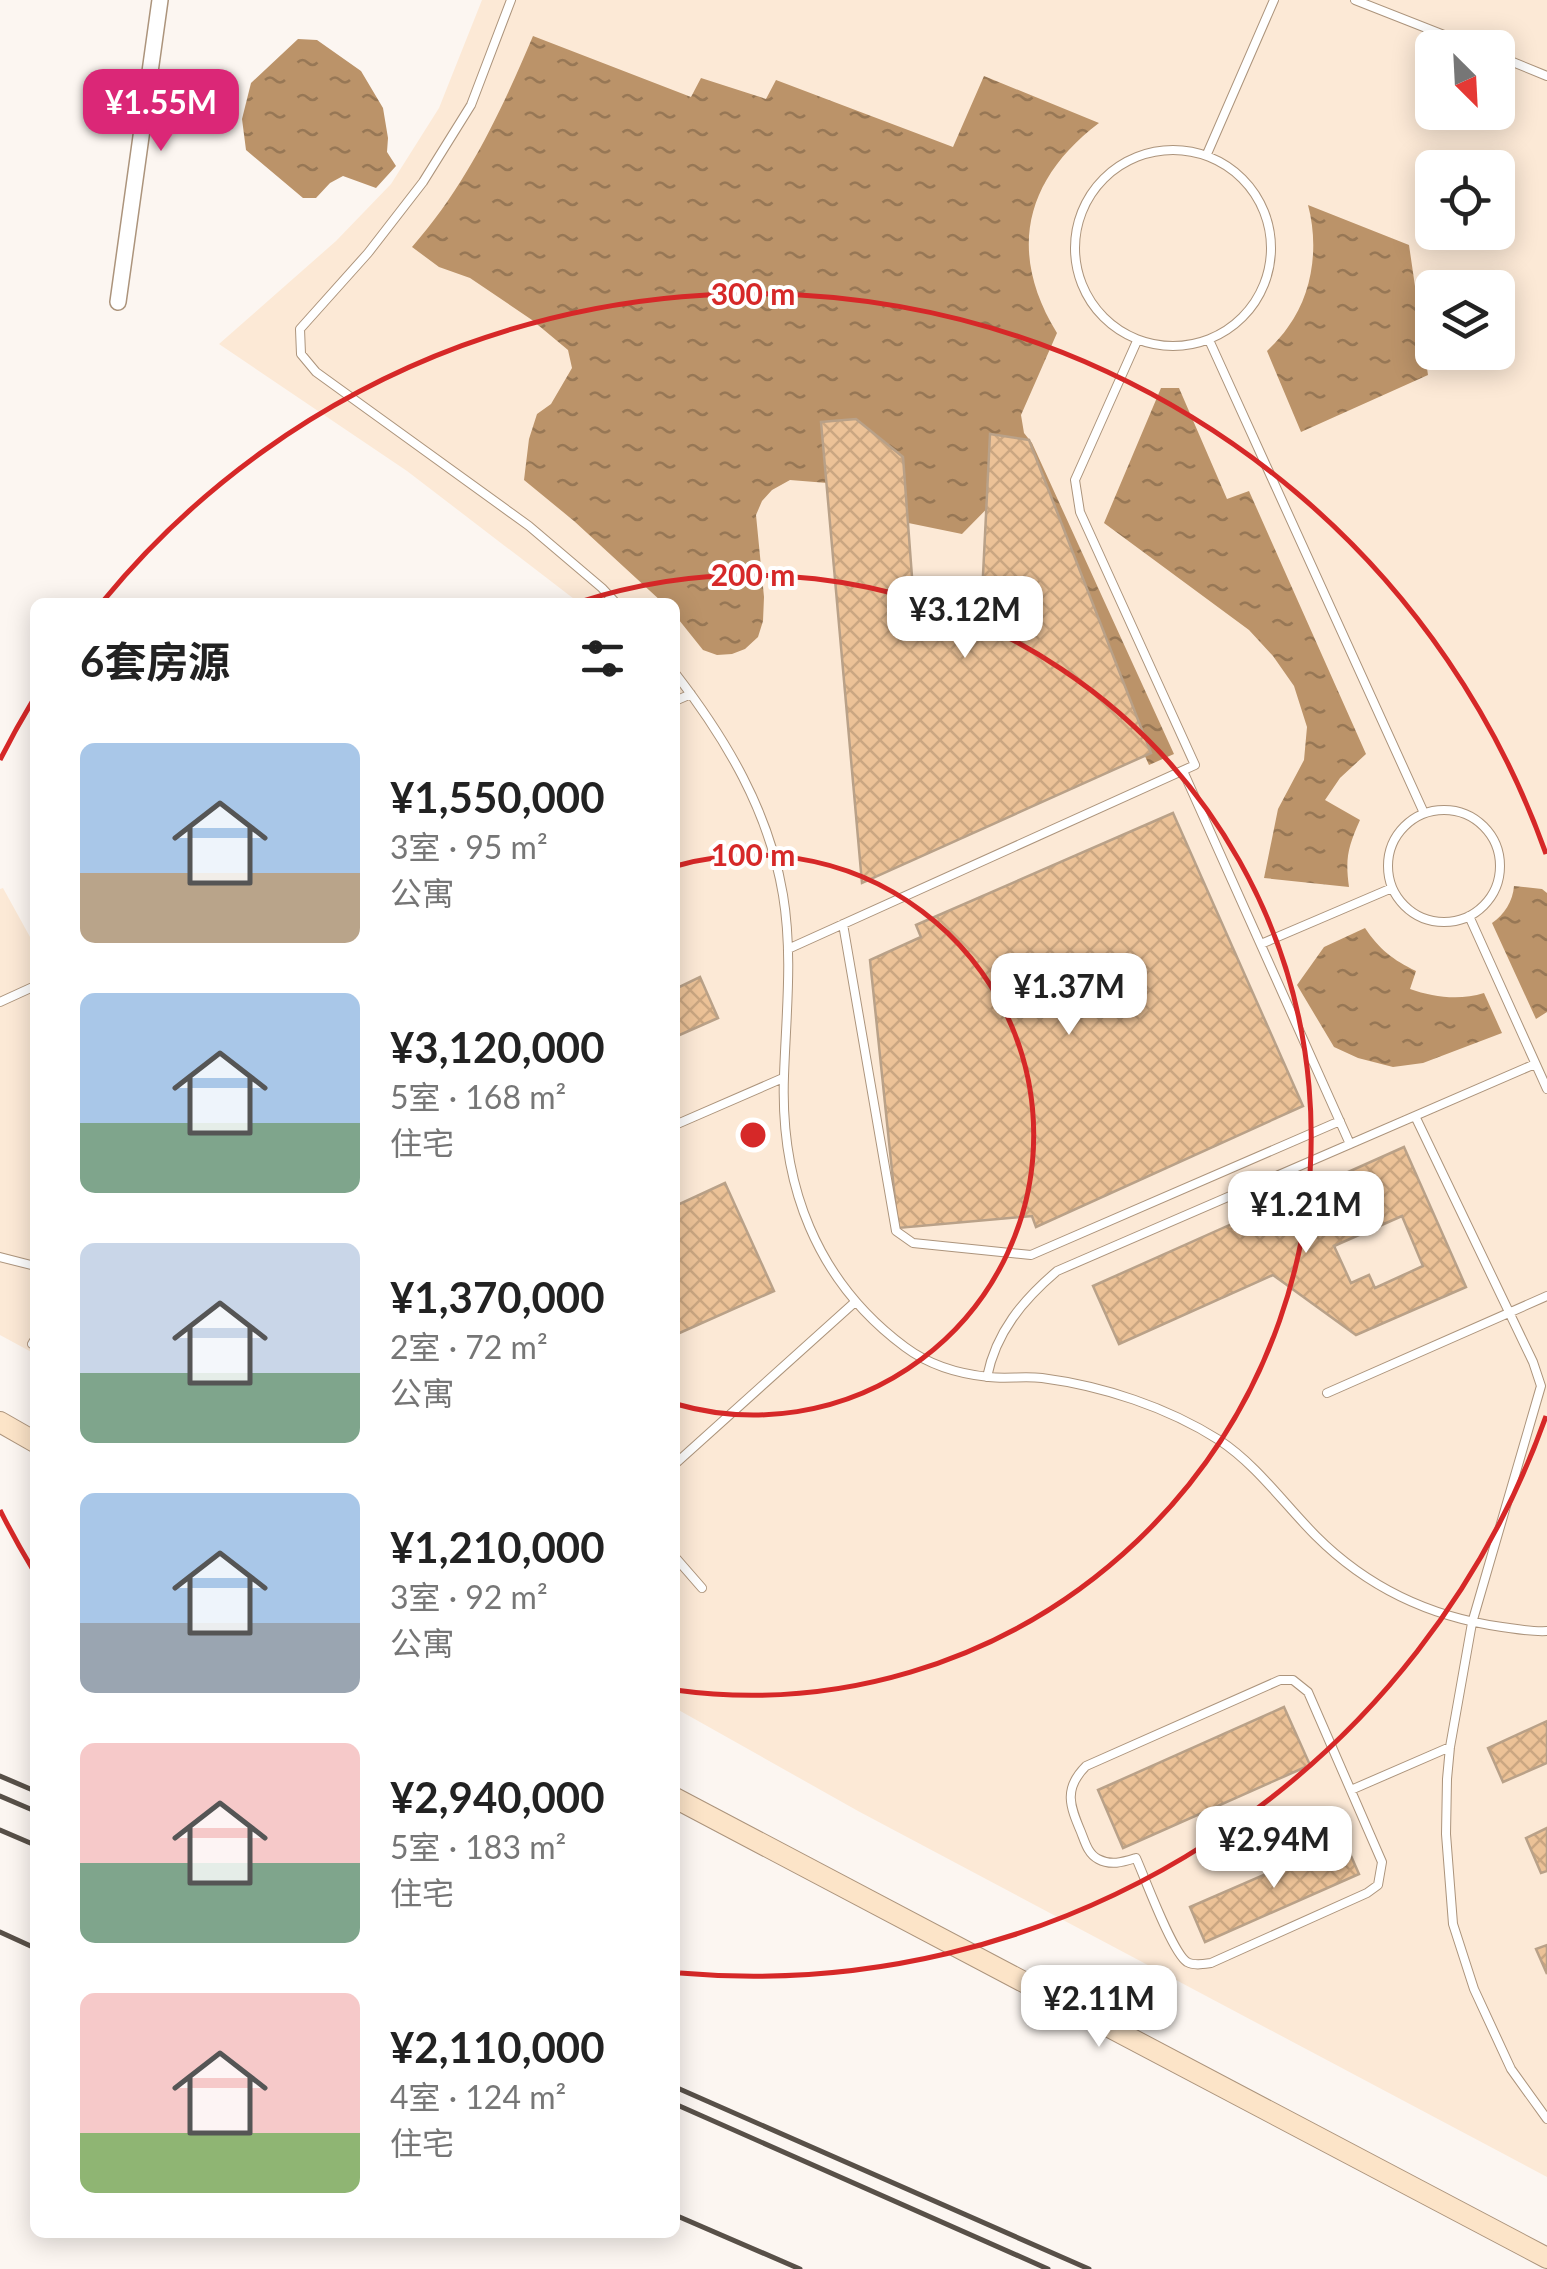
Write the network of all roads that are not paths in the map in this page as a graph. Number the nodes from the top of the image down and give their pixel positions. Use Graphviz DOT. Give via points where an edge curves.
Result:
graph roads {
  1 [pos="160,0"];
  2 [pos="512,0"];
  3 [pos="1274,0"];
  4 [pos="1355,0"];
  5 [pos="1431,30"];
  6 [pos="1515,63"];
  7 [pos="1547,76"];
  8 [pos="1207,154"];
  9 [pos="118,302"];
  10 [pos="1209,340"];
  11 [pos="1137,341"];
  12 [pos="611,598"];
  13 [pos="680,680"];
  14 [pos="691,694"];
  15 [pos="680,699"];
  16 [pos="1183,771"];
  17 [pos="1424,812"];
  18 [pos="1392,888"];
  19 [pos="1469,916"];
  20 [pos="843,924"];
  21 [pos="1261,944"];
  22 [pos="788,948"];
  23 [pos="30,988"];
  24 [pos="0,1002"];
  25 [pos="1535,1064"];
  26 [pos="784,1078"];
  27 [pos="1547,1089"];
  28 [pos="1415,1116"];
  29 [pos="1340,1121"];
  30 [pos="680,1122"];
  31 [pos="1350,1144"];
  32 [pos="0,1257"];
  33 [pos="30,1265"];
  34 [pos="1547,1296"];
  35 [pos="855,1302"];
  36 [pos="1508,1313"];
  37 [pos="987,1377"];
  38 [pos="1327,1393"];
  39 [pos="0,1422"];
  40 [pos="30,1439"];
  41 [pos="680,1460"];
  42 [pos="680,1563"];
  43 [pos="702,1588"];
  44 [pos="1472,1623"];
  45 [pos="1547,1631"];
  46 [pos="1450,1747"];
  47 [pos="1351,1790"];
  48 [pos="680,1801"];
  49 [pos="1547,2119"];
  50 [pos="1547,2258"];
  1 -- 9 [label="street"];
  2 -- 12 [label="lane" via="471,105 423,182 300,330 302,354 316,372 529,526"];
  3 -- 8 [label="lane"];
  4 -- 5 [label="lane"];
  6 -- 7 [label="lane"];
  8 -- 10 [label="lane" via="1252,188 1269,220 1272,256 1262,292 1240,321"];
  8 -- 11 [label="lane" via="1154,150 1120,164 1093,188 1077,221 1074,257 1084,292 1106,322"];
  10 -- 11 [label="lane" via="1173,347"];
  10 -- 17 [label="lane"];
  11 -- 16 [label="lane" via="1075,480 1080,512 1195,766"];
  13 -- 14 [label="lane"];
  14 -- 15 [label="lane"];
  14 -- 22 [label="lane" via="741,773 767,830"];
  16 -- 20 [label="lane"];
  16 -- 21 [label="lane"];
  17 -- 18 [label="lane" via="1392,842"];
  17 -- 19 [label="lane" via="1473,817 1490,833 1499,878 1489,899"];
  18 -- 19 [label="lane" via="1405,907 1426,919"];
  18 -- 21 [label="lane"];
  19 -- 25 [label="lane"];
  20 -- 22 [label="lane"];
  20 -- 29 [label="lane" via="896,1231 913,1242 1031,1255"];
  21 -- 29 [label="lane"];
  22 -- 26 [label="lane"];
  23 -- 24 [label="lane"];
  25 -- 27 [label="lane"];
  25 -- 28 [label="lane"];
  26 -- 30 [label="lane"];
  26 -- 35 [label="lane" via="794,1188 815,1241"];
  28 -- 31 [label="lane"];
  28 -- 36 [label="lane"];
  29 -- 31 [label="lane"];
  31 -- 37 [label="lane" via="1057,1271 1009,1321"];
  32 -- 33 [label="lane"];
  34 -- 36 [label="lane"];
  35 -- 37 [label="lane" via="904,1347 937,1366"];
  35 -- 41 [label="lane"];
  36 -- 38 [label="lane"];
  36 -- 44 [label="lane" via="1541,1386"];
  37 -- 44 [label="lane" via="1040,1378 1110,1391 1173,1416 1221,1441 1360,1574 1404,1600"];
  39 -- 40 [label="street"];
  42 -- 43 [label="lane"];
  44 -- 45 [label="lane"];
  44 -- 46 [label="lane"];
  46 -- 47 [label="lane"];
  46 -- 49 [label="lane" via="1446,1834 1453,1924 1511,2068"];
  47 -- 47 [label="lane" via="1308,1692 1293,1680 1280,1680 1086,1766 1072,1785 1070,1804 1096,1858 1116,1864 1136,1858 1176,1948 1198,1965 1378,1885 1382,1862"];
  48 -- 50 [label="street"];
}
